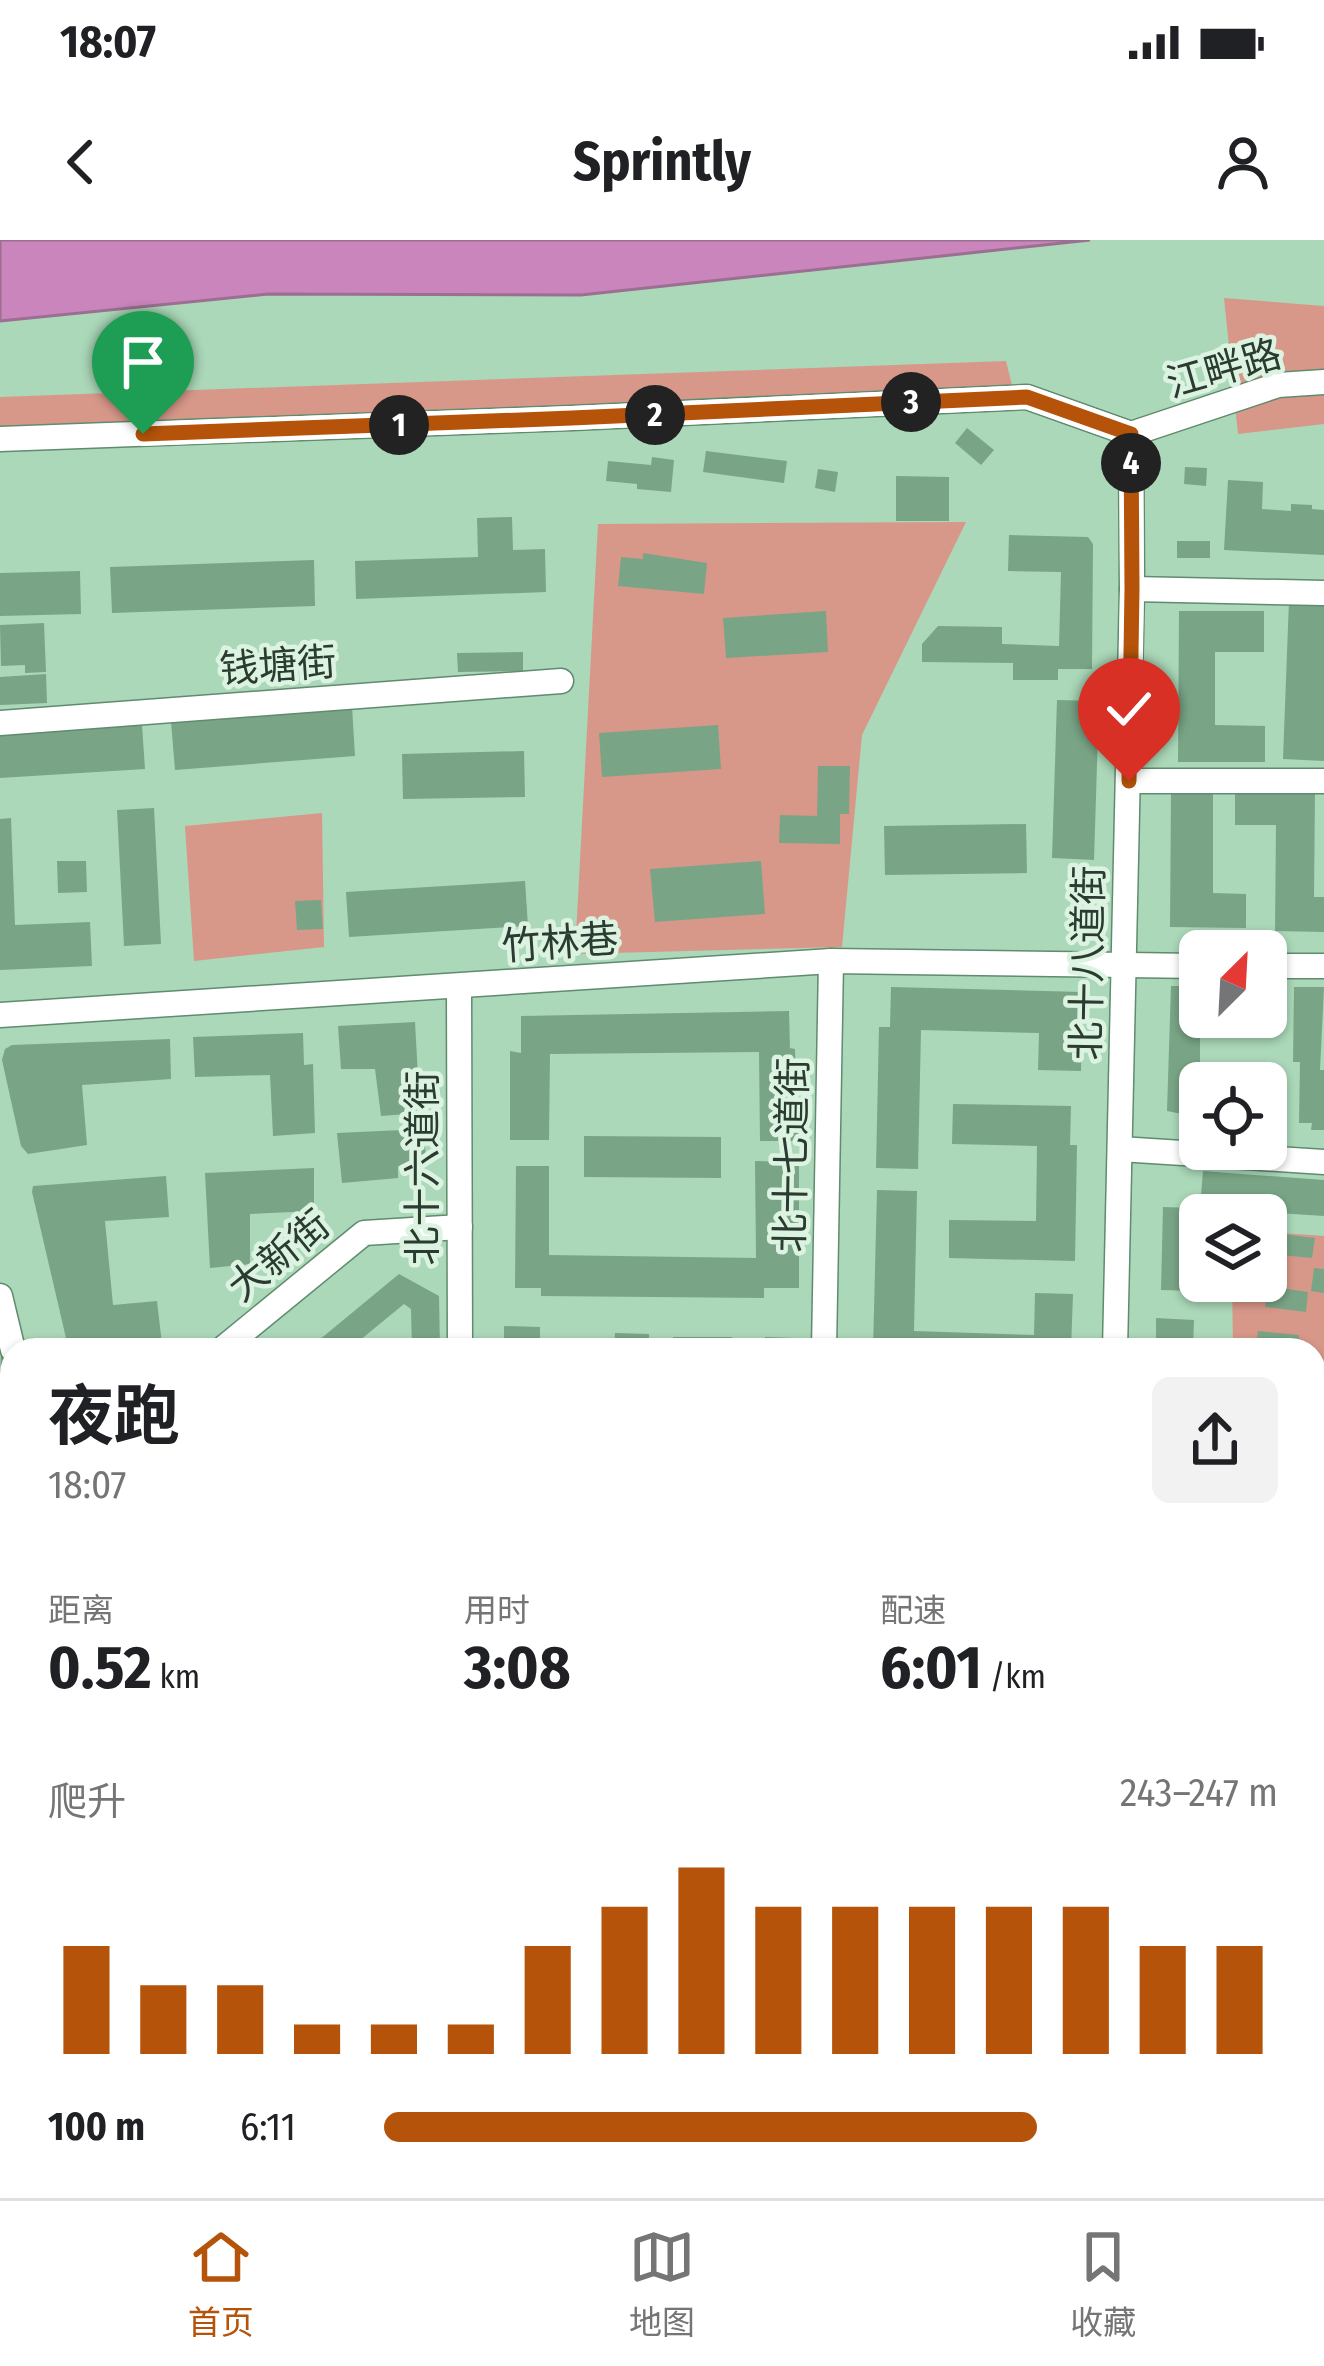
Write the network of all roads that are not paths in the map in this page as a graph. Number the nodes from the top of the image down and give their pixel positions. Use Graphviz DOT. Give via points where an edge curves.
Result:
graph roads {
  1 [pos="1324,382"];
  2 [pos="1131,434"];
  3 [pos="0,439"];
  4 [pos="1132,589"];
  5 [pos="1324,593"];
  6 [pos="561,681"];
  7 [pos="0,723"];
  8 [pos="1129,781"];
  9 [pos="1324,781"];
  10 [pos="831,961"];
  11 [pos="1124,965"];
  12 [pos="1179,965"];
  13 [pos="1287,966"];
  14 [pos="1324,966"];
  15 [pos="459,986"];
  16 [pos="0,1016"];
  17 [pos="1120,1149"];
  18 [pos="1324,1162"];
  19 [pos="460,1227"];
  20 [pos="0,1298"];
  21 [pos="10,1338"];
  22 [pos="236,1338"];
  23 [pos="460,1338"];
  24 [pos="824,1338"];
  25 [pos="1115,1338"];
  1 -- 2 [label="street, 江畔路" via="1278,385"];
  2 -- 3 [label="street, 江畔路" via="1027,397"];
  2 -- 4 [label="street, 北十八道街"];
  4 -- 5 [label="street"];
  4 -- 8 [label="street, 北十八道街"];
  6 -- 7 [label="street, 钱塘街"];
  8 -- 9 [label="street"];
  8 -- 11 [label="street, 北十八道街"];
  10 -- 11 [label="street, 竹林巷"];
  10 -- 15 [label="street, 竹林巷"];
  10 -- 24 [label="street, 北十七道街"];
  11 -- 12 [label="street, 竹林巷"];
  11 -- 17 [label="street, 北十八道街"];
  13 -- 14 [label="street"];
  15 -- 16 [label="street, 竹林巷"];
  15 -- 19 [label="street, 北十六道街"];
  17 -- 18 [label="street"];
  17 -- 25 [label="street, 北十八道街"];
  19 -- 22 [label="street, 大新街" via="364,1233"];
  19 -- 23 [label="street, 北十六道街"];
  20 -- 21 [label="street"];
}
